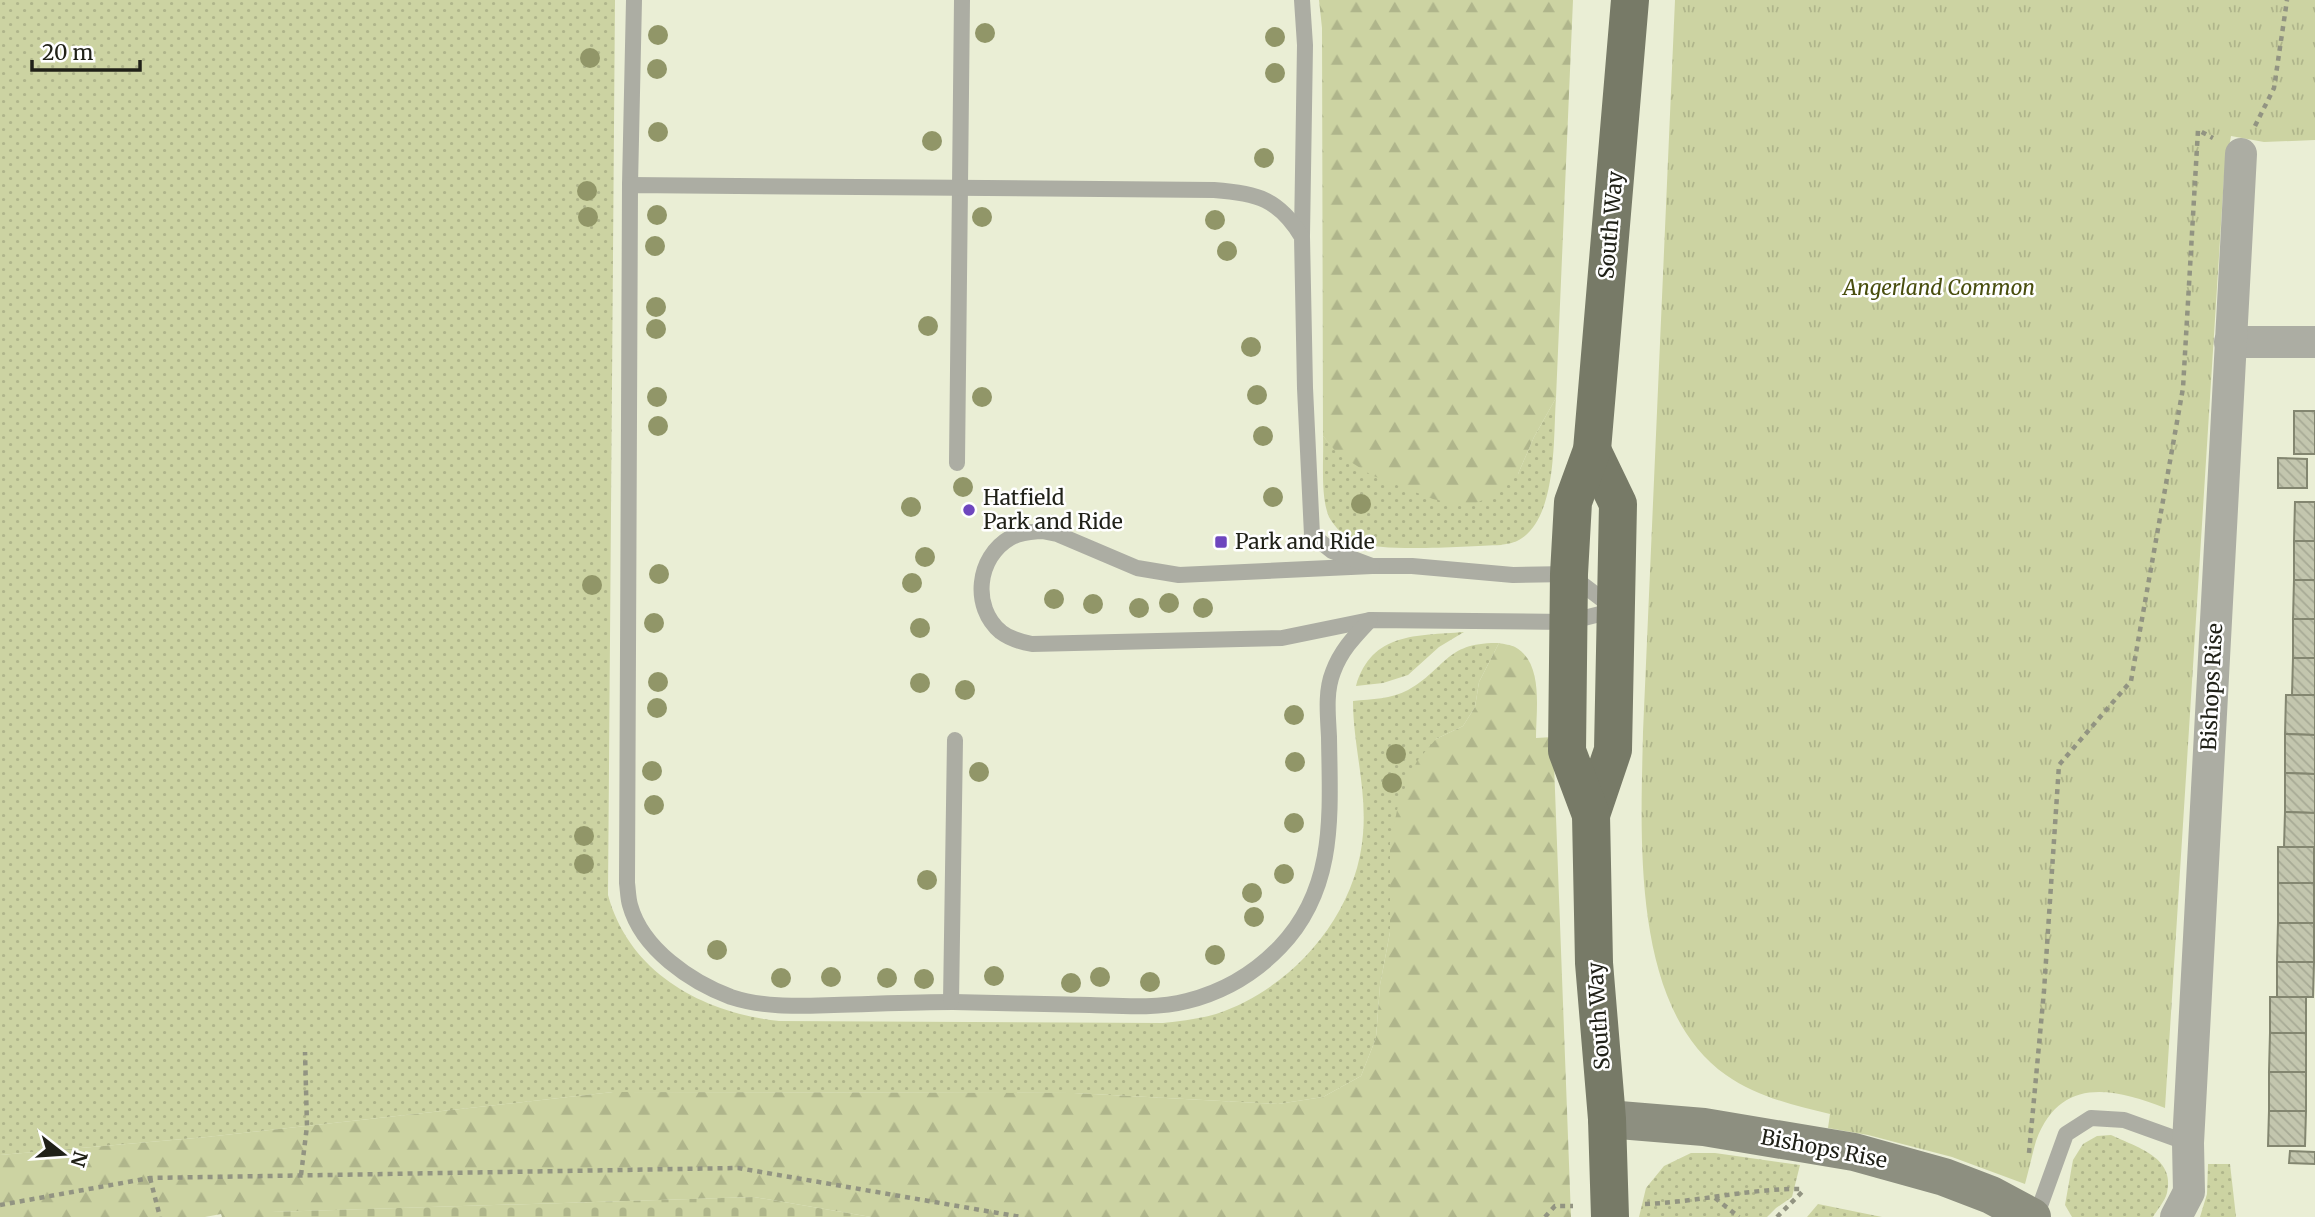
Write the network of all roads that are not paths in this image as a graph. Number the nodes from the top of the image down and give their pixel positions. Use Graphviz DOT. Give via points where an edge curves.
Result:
graph roads {
  1 [pos="634,0"];
  2 [pos="962,0"];
  3 [pos="1302,0"];
  4 [pos="1630,0"];
  5 [pos="2242,154"];
  6 [pos="630,185"];
  7 [pos="961,188"];
  8 [pos="1302,237"];
  9 [pos="2230,342"];
  10 [pos="2315,342"];
  11 [pos="1592,450"];
  12 [pos="957,463"];
  13 [pos="1372,566"];
  14 [pos="1569,575"];
  15 [pos="1616,610"];
  16 [pos="1370,620"];
  17 [pos="1568,622"];
  18 [pos="955,740"];
  19 [pos="1591,815"];
  20 [pos="951,1002"];
  21 [pos="1607,1119"];
  22 [pos="2188,1143"];
  23 [pos="1627,1211"];
  24 [pos="2034,1217"];
  25 [pos="2176,1217"];
  1 -- 6 [label="lane"];
  2 -- 7 [label="lane"];
  3 -- 8 [label="lane"];
  4 -- 11 [label="main road, South Way"];
  5 -- 9 [label="street, Bishops Rise"];
  6 -- 7 [label="lane"];
  6 -- 20 [label="lane" via="629,904 650,942 670,962 734,998 778,1006"];
  7 -- 8 [label="lane" via="1234,191 1276,205"];
  7 -- 12 [label="lane"];
  8 -- 13 [label="lane" via="1312,535 1332,551"];
  9 -- 10 [label="street"];
  9 -- 22 [label="street, Bishops Rise"];
  11 -- 14 [label="main road, South Way" via="1573,502"];
  11 -- 15 [label="main road, South Way" via="1618,504"];
  13 -- 14 [label="lane"];
  13 -- 16 [label="lane" via="1179,575 1138,568 1042,531 1019,534 999,546 983,572 981,588 990,620 1001,632 1031,644 1282,638"];
  14 -- 15 [label="lane"];
  14 -- 17 [label="main road, South Way"];
  15 -- 17 [label="lane"];
  15 -- 19 [label="main road, South Way" via="1613,750"];
  16 -- 17 [label="lane"];
  16 -- 20 [label="lane" via="1346,645 1332,674 1326,858 1316,894 1279,948 1248,975 1184,1002 1145,1006"];
  17 -- 19 [label="main road, South Way" via="1567,751"];
  18 -- 20 [label="lane"];
  19 -- 21 [label="main road, South Way" via="1594,962"];
  21 -- 23 [label="main road, South Way"];
  21 -- 24 [label="street, Bishops Rise" via="1704,1127 1854,1152 1944,1177"];
  22 -- 24 [label="lane" via="2124,1120 2091,1118 2066,1134"];
  22 -- 25 [label="street, Bishops Rise" via="2189,1192"];
}
